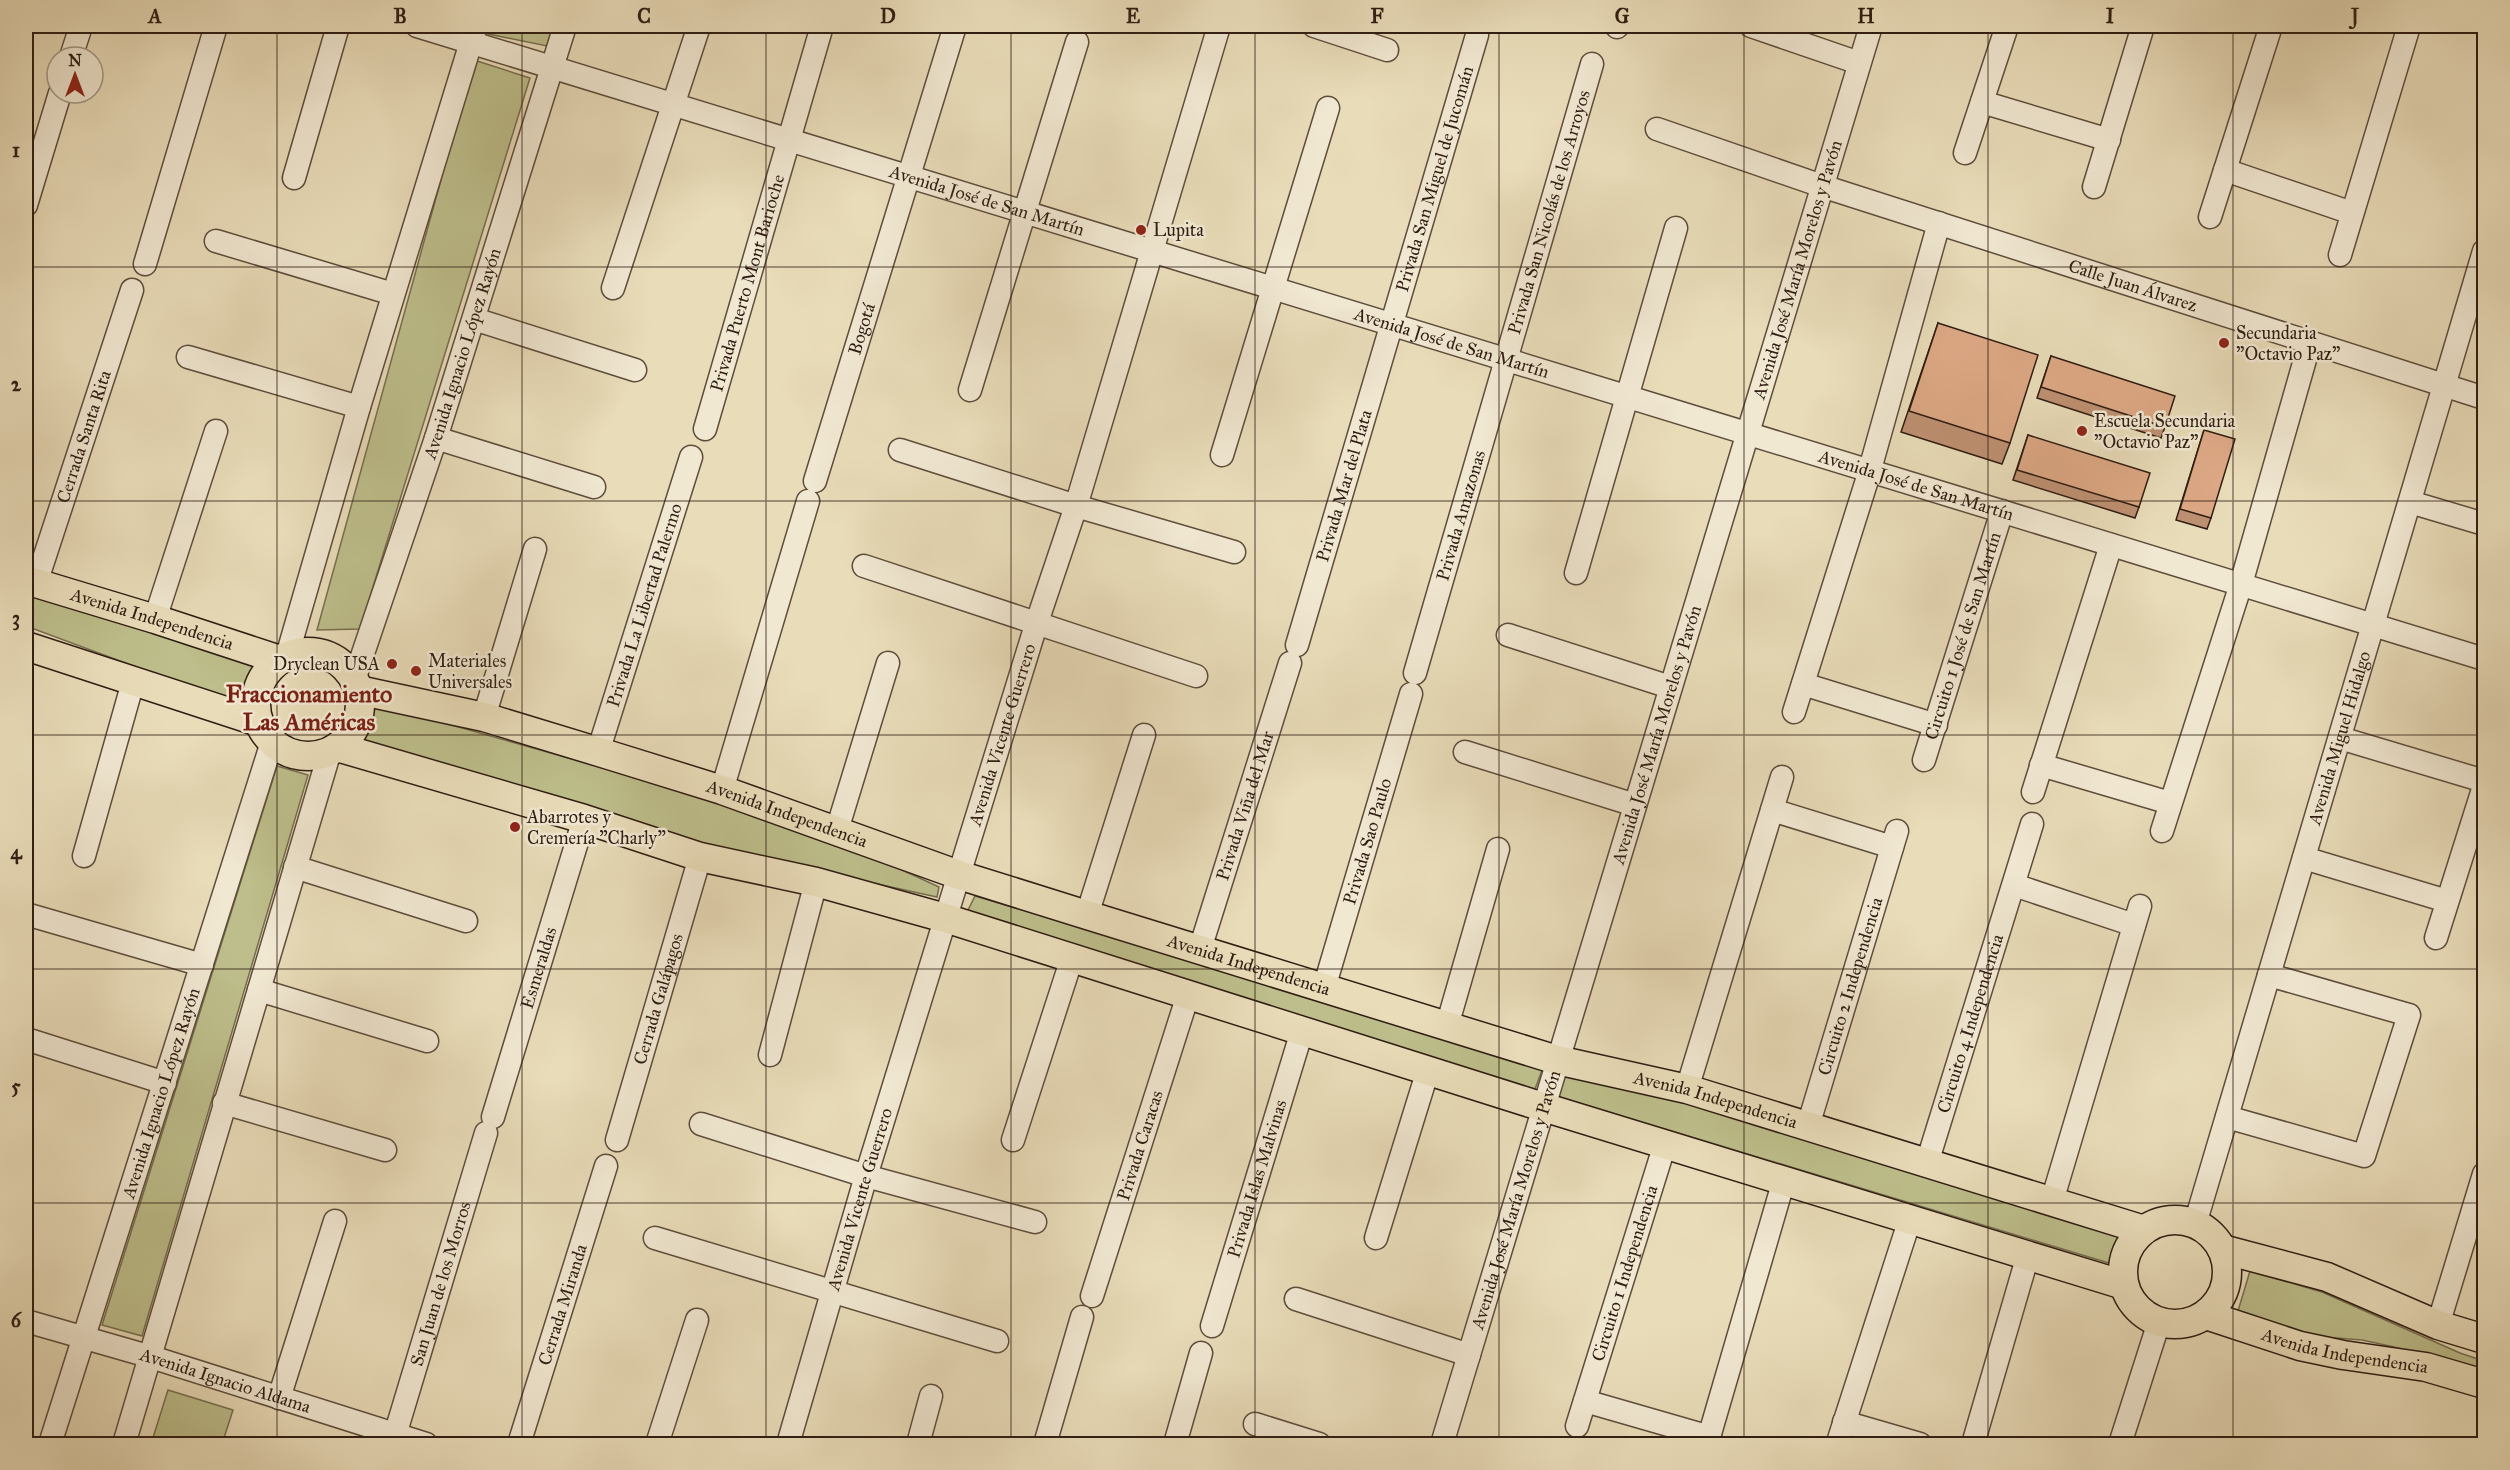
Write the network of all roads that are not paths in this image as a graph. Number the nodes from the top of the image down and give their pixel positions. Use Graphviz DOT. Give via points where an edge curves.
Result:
graph roads {
  1 [pos="81,26"];
  2 [pos="216,26"];
  3 [pos="338,26"];
  4 [pos="417,26"];
  5 [pos="565,26"];
  6 [pos="699,26"];
  7 [pos="822,26"];
  8 [pos="955,26"];
  9 [pos="1219,26"];
  10 [pos="1314,26"];
  11 [pos="1751,26"];
  12 [pos="1871,26"];
  13 [pos="2007,26"];
  14 [pos="2143,26"];
  15 [pos="2271,26"];
  16 [pos="2409,26"];
  17 [pos="473,34"];
  18 [pos="1477,35"];
  19 [pos="1077,42"];
  20 [pos="75,45"];
  21 [pos="1387,50"];
  22 [pos="1859,63"];
  23 [pos="1592,64"];
  24 [pos="552,67"];
  25 [pos="1982,102"];
  26 [pos="674,104"];
  27 [pos="56,105"];
  28 [pos="1328,108"];
  29 [pos="1657,129"];
  30 [pos="789,140"];
  31 [pos="2109,140"];
  32 [pos="1965,153"];
  33 [pos="2225,170"];
  34 [pos="908,176"];
  35 [pos="294,178"];
  36 [pos="1822,186"];
  37 [pos="2094,188"];
  38 [pos="26,206"];
  39 [pos="1025,212"];
  40 [pos="2352,213"];
  41 [pos="2210,217"];
  42 [pos="1939,223"];
  43 [pos="1676,228"];
  44 [pos="216,241"];
  45 [pos="1153,251"];
  46 [pos="2340,255"];
  47 [pos="145,264"];
  48 [pos="2483,264"];
  49 [pos="613,288"];
  50 [pos="1273,288"];
  51 [pos="132,290"];
  52 [pos="393,294"];
  53 [pos="474,319"];
  54 [pos="1392,324"];
  55 [pos="2310,342"];
  56 [pos="188,357"];
  57 [pos="1506,359"];
  58 [pos="635,370"];
  59 [pos="2445,385"];
  60 [pos="970,390"];
  61 [pos="1627,396"];
  62 [pos="2484,398"];
  63 [pos="359,407"];
  64 [pos="705,429"];
  65 [pos="216,431"];
  66 [pos="1748,433"];
  67 [pos="436,438"];
  68 [pos="900,450"];
  69 [pos="1222,455"];
  70 [pos="691,457"];
  71 [pos="1870,471"];
  72 [pos="594,487"];
  73 [pos="2410,502"];
  74 [pos="1076,506"];
  75 [pos="2002,511"];
  76 [pos="2484,524"];
  77 [pos="2111,544"];
  78 [pos="535,549"];
  79 [pos="1234,552"];
  80 [pos="864,566"];
  81 [pos="1576,573"];
  82 [pos="31,582"];
  83 [pos="2241,584"];
  84 [pos="155,619"];
  85 [pos="1036,625"];
  86 [pos="2373,625"];
  87 [pos="1508,635"];
  88 [pos="26,646"];
  89 [pos="1293,654"];
  90 [pos="283,658"];
  91 [pos="2484,659"];
  92 [pos="888,663"];
  93 [pos="1196,676"];
  94 [pos="133,682"];
  95 [pos="1413,683"];
  96 [pos="1803,684"];
  97 [pos="356,685"];
  98 [pos="1670,687"];
  99 [pos="1794,712"];
  100 [pos="484,717"];
  101 [pos="1936,725"];
  102 [pos="266,732"];
  103 [pos="1144,735"];
  104 [pos="2340,738"];
  105 [pos="334,749"];
  106 [pos="598,752"];
  107 [pos="1465,752"];
  108 [pos="1924,760"];
  109 [pos="2041,765"];
  110 [pos="1782,777"];
  111 [pos="2484,781"];
  112 [pos="2484,786"];
  113 [pos="722,789"];
  114 [pos="2033,792"];
  115 [pos="2170,803"];
  116 [pos="1635,804"];
  117 [pos="1772,810"];
  118 [pos="584,819"];
  119 [pos="2032,824"];
  120 [pos="837,830"];
  121 [pos="2162,831"];
  122 [pos="1498,849"];
  123 [pos="84,856"];
  124 [pos="700,857"];
  125 [pos="2304,858"];
  126 [pos="295,867"];
  127 [pos="959,875"];
  128 [pos="816,882"];
  129 [pos="2014,885"];
  130 [pos="2447,901"];
  131 [pos="26,914"];
  132 [pos="1088,915"];
  133 [pos="945,918"];
  134 [pos="466,921"];
  135 [pos="2436,938"];
  136 [pos="1200,949"];
  137 [pos="1072,958"];
  138 [pos="202,965"];
  139 [pos="2269,975"];
  140 [pos="1324,988"];
  141 [pos="259,990"];
  142 [pos="1188,995"];
  143 [pos="1447,1026"];
  144 [pos="1302,1031"];
  145 [pos="26,1039"];
  146 [pos="428,1041"];
  147 [pos="770,1055"];
  148 [pos="1557,1060"];
  149 [pos="1428,1070"];
  150 [pos="165,1083"];
  151 [pos="1688,1089"];
  152 [pos="224,1103"];
  153 [pos="1543,1107"];
  154 [pos="2227,1117"];
  155 [pos="701,1124"];
  156 [pos="490,1125"];
  157 [pos="1808,1126"];
  158 [pos="617,1140"];
  159 [pos="1012,1140"];
  160 [pos="1665,1144"];
  161 [pos="385,1150"];
  162 [pos="1927,1163"];
  163 [pos="606,1166"];
  164 [pos="2484,1174"];
  165 [pos="866,1176"];
  166 [pos="1784,1180"];
  167 [pos="2052,1201"];
  168 [pos="1910,1219"];
  169 [pos="335,1221"];
  170 [pos="1035,1222"];
  171 [pos="2195,1224"];
  172 [pos="2144,1230"];
  173 [pos="655,1238"];
  174 [pos="1376,1238"];
  175 [pos="2222,1249"];
  176 [pos="2028,1255"];
  177 [pos="2124,1285"];
  178 [pos="832,1292"];
  179 [pos="1092,1296"];
  180 [pos="1296,1299"];
  181 [pos="2206,1315"];
  182 [pos="1082,1317"];
  183 [pos="26,1320"];
  184 [pos="697,1320"];
  185 [pos="2158,1322"];
  186 [pos="2438,1325"];
  187 [pos="1212,1326"];
  188 [pos="84,1338"];
  189 [pos="2484,1339"];
  190 [pos="997,1341"];
  191 [pos="1202,1353"];
  192 [pos="1469,1355"];
  193 [pos="148,1356"];
  194 [pos="2484,1384"];
  195 [pos="931,1396"];
  196 [pos="279,1398"];
  197 [pos="1585,1401"];
  198 [pos="1255,1424"];
  199 [pos="1577,1426"];
  200 [pos="395,1435"];
  201 [pos="1709,1441"];
  202 [pos="50,1444"];
  203 [pos="124,1444"];
  204 [pos="426,1444"];
  205 [pos="519,1444"];
  206 [pos="657,1444"];
  207 [pos="788,1444"];
  208 [pos="918,1444"];
  209 [pos="1045,1444"];
  210 [pos="1175,1444"];
  211 [pos="1319,1444"];
  212 [pos="1442,1444"];
  213 [pos="1920,1444"];
  214 [pos="1973,1444"];
  215 [pos="2120,1444"];
  1 -- 20 [label="street"];
  2 -- 47 [label="street"];
  3 -- 35 [label="street"];
  4 -- 17 [label="street, Avenida José de San Martín"];
  5 -- 24 [label="street, Avenida Ignacio López Rayón"];
  6 -- 26 [label="street"];
  7 -- 30 [label="street, Privada Puerto Mont Barioche"];
  8 -- 34 [label="street, Bogotá"];
  9 -- 45 [label="street, Avenida Vicente Guerrero"];
  10 -- 21 [label="street"];
  11 -- 22 [label="street"];
  12 -- 22 [label="street, Avenida José María Morelos y Pavón"];
  13 -- 25 [label="street"];
  14 -- 31 [label="street"];
  15 -- 33 [label="street"];
  16 -- 40 [label="street"];
  17 -- 24 [label="street, Avenida José de San Martín"];
  17 -- 52 [label="street"];
  18 -- 54 [label="street, Privada San Miguel de Jucomán"];
  19 -- 39 [label="street"];
  22 -- 36 [label="street, Avenida José María Morelos y Pavón"];
  23 -- 57 [label="street, Privada San Nicolás de los Arroyos"];
  24 -- 26 [label="street, Avenida José de San Martín"];
  24 -- 53 [label="street, Avenida Ignacio López Rayón"];
  25 -- 31 [label="street"];
  25 -- 32 [label="street"];
  26 -- 30 [label="street, Avenida José de San Martín"];
  26 -- 49 [label="street"];
  27 -- 38 [label="street"];
  28 -- 50 [label="street"];
  29 -- 36 [label="street, Calle Juan Álvarez"];
  30 -- 34 [label="street, Avenida José de San Martín"];
  30 -- 64 [label="street, Privada Puerto Mont Barioche"];
  31 -- 37 [label="street"];
  33 -- 40 [label="street"];
  33 -- 41 [label="street"];
  34 -- 39 [label="street, Avenida José de San Martín"];
  34 -- 113 [label="street, Bogotá"];
  36 -- 42 [label="street, Calle Juan Álvarez"];
  36 -- 66 [label="street, Avenida José María Morelos y Pavón"];
  39 -- 45 [label="street, Avenida José de San Martín"];
  39 -- 60 [label="street"];
  40 -- 46 [label="street"];
  42 -- 55 [label="street, Calle Juan Álvarez"];
  42 -- 71 [label="street"];
  43 -- 61 [label="street"];
  44 -- 52 [label="street"];
  45 -- 50 [label="street, Avenida José de San Martín"];
  45 -- 74 [label="street, Avenida Vicente Guerrero"];
  48 -- 59 [label="street, Avenida Miguel Hidalgo"];
  50 -- 54 [label="street, Avenida José de San Martín"];
  50 -- 69 [label="street"];
  51 -- 82 [label="street, Cerrada Santa Rita"];
  52 -- 63 [label="street"];
  53 -- 58 [label="street"];
  53 -- 67 [label="street, Avenida Ignacio López Rayón"];
  54 -- 57 [label="street, Avenida José de San Martín"];
  54 -- 89 [label="street, Privada Mar del Plata"];
  55 -- 59 [label="street, Calle Juan Álvarez"];
  55 -- 83 [label="street"];
  56 -- 63 [label="street"];
  57 -- 61 [label="street, Avenida José de San Martín"];
  57 -- 95 [label="street, Privada Amazonas"];
  59 -- 62 [label="street, Calle Juan Álvarez"];
  59 -- 73 [label="street, Avenida Miguel Hidalgo"];
  61 -- 66 [label="street, Avenida José de San Martín"];
  61 -- 81 [label="street"];
  63 -- 90 [label="street"];
  65 -- 84 [label="street"];
  66 -- 71 [label="street, Avenida José de San Martín"];
  66 -- 98 [label="street, Avenida José María Morelos y Pavón"];
  67 -- 72 [label="street"];
  67 -- 97 [label="street, Avenida Ignacio López Rayón"];
  68 -- 74 [label="street"];
  70 -- 106 [label="street, Privada La Libertad Palermo"];
  71 -- 75 [label="street, Avenida José de San Martín"];
  71 -- 96 [label="street"];
  73 -- 76 [label="street"];
  73 -- 86 [label="street, Avenida Miguel Hidalgo"];
  74 -- 79 [label="street"];
  74 -- 85 [label="street, Avenida Vicente Guerrero"];
  75 -- 77 [label="street, Avenida José de San Martín"];
  75 -- 101 [label="street, Circuito 1 José de San Martín"];
  77 -- 83 [label="street, Avenida José de San Martín"];
  77 -- 109 [label="street"];
  78 -- 100 [label="street"];
  80 -- 85 [label="street"];
  82 -- 84 [label="main road, Avenida Independencia"];
  83 -- 86 [label="street, Avenida José de San Martín"];
  83 -- 115 [label="street"];
  84 -- 90 [label="main road, Avenida Independencia"];
  85 -- 93 [label="street"];
  85 -- 127 [label="street, Avenida Vicente Guerrero"];
  86 -- 91 [label="street, Avenida José de San Martín"];
  86 -- 104 [label="street, Avenida Miguel Hidalgo"];
  87 -- 98 [label="street"];
  88 -- 94 [label="main road"];
  89 -- 136 [label="street, Privada Viña del Mar"];
  90 -- 97 [label="main road" via="318,652 345,667"];
  90 -- 102 [label="main road" via="266,672 258,687 255,705"];
  92 -- 120 [label="street"];
  94 -- 102 [label="main road"];
  94 -- 123 [label="street"];
  95 -- 140 [label="street, Privada Sao Paulo"];
  96 -- 99 [label="street"];
  96 -- 101 [label="street"];
  97 -- 100 [label="main road, Avenida Independencia"];
  97 -- 105 [label="main road" via="360,706 357,721 349,736"];
  98 -- 116 [label="street, Avenida José María Morelos y Pavón"];
  100 -- 106 [label="main road, Avenida Independencia"];
  101 -- 108 [label="street, Circuito 1 José de San Martín"];
  102 -- 105 [label="main road" via="290,753 310,756"];
  102 -- 138 [label="street, Avenida Ignacio López Rayón"];
  103 -- 132 [label="street"];
  104 -- 111 [label="street"];
  104 -- 125 [label="street, Avenida Miguel Hidalgo"];
  105 -- 118 [label="main road"];
  105 -- 126 [label="street"];
  106 -- 113 [label="main road, Avenida Independencia"];
  107 -- 116 [label="street"];
  109 -- 114 [label="street"];
  109 -- 115 [label="street"];
  110 -- 117 [label="street"];
  112 -- 130 [label="street"];
  113 -- 120 [label="main road, Avenida Independencia"];
  115 -- 121 [label="street"];
  116 -- 148 [label="street, Avenida José María Morelos y Pavón"];
  117 -- 151 [label="street"];
  117 -- 157 [label="street, Circuito 2 Independencia" via="1895,839"];
  118 -- 124 [label="main road"];
  118 -- 156 [label="street, Esmeraldas"];
  119 -- 129 [label="street, Circuito 4 Independencia"];
  120 -- 127 [label="main road, Avenida Independencia"];
  122 -- 143 [label="street"];
  124 -- 128 [label="main road"];
  124 -- 158 [label="street, Cerrada Galápagos"];
  125 -- 130 [label="street"];
  125 -- 139 [label="street, Avenida Miguel Hidalgo"];
  126 -- 134 [label="street"];
  126 -- 141 [label="street"];
  127 -- 132 [label="main road, Avenida Independencia"];
  127 -- 133 [label="street, Avenida Vicente Guerrero"];
  128 -- 133 [label="main road"];
  128 -- 147 [label="street"];
  129 -- 162 [label="street, Circuito 4 Independencia"];
  129 -- 167 [label="street" via="2137,916"];
  130 -- 135 [label="street"];
  131 -- 138 [label="street"];
  132 -- 136 [label="main road, Avenida Independencia"];
  133 -- 137 [label="main road"];
  133 -- 165 [label="street, Avenida Vicente Guerrero"];
  136 -- 140 [label="main road, Avenida Independencia"];
  137 -- 142 [label="main road"];
  137 -- 159 [label="street"];
  138 -- 150 [label="street, Avenida Ignacio López Rayón"];
  139 -- 154 [label="street, Avenida Miguel Hidalgo"];
  139 -- 154 [label="street" via="2409,1015 2364,1156"];
  140 -- 143 [label="main road, Avenida Independencia"];
  141 -- 146 [label="street"];
  141 -- 152 [label="street"];
  142 -- 144 [label="main road"];
  142 -- 179 [label="street, Privada Caracas"];
  143 -- 148 [label="main road, Avenida Independencia"];
  144 -- 149 [label="main road"];
  144 -- 187 [label="street, Privada Islas Malvinas"];
  145 -- 150 [label="street"];
  148 -- 151 [label="main road, Avenida Independencia"];
  148 -- 153 [label="street, Avenida José María Morelos y Pavón"];
  149 -- 153 [label="main road"];
  149 -- 174 [label="street"];
  150 -- 188 [label="street, Avenida Ignacio López Rayón"];
  151 -- 157 [label="main road, Avenida Independencia"];
  152 -- 161 [label="street"];
  152 -- 193 [label="street"];
  153 -- 160 [label="main road"];
  153 -- 192 [label="street, Avenida José María Morelos y Pavón"];
  154 -- 171 [label="street, Avenida Miguel Hidalgo"];
  155 -- 165 [label="street"];
  156 -- 200 [label="street, San Juan de los Morros"];
  157 -- 162 [label="main road, Avenida Independencia"];
  160 -- 166 [label="main road"];
  160 -- 197 [label="street, Circuito 1 Independencia"];
  162 -- 167 [label="main road, Avenida Independencia"];
  163 -- 205 [label="street, Cerrada Miranda"];
  164 -- 186 [label="street"];
  165 -- 170 [label="street"];
  165 -- 178 [label="street, Avenida Vicente Guerrero"];
  166 -- 168 [label="main road"];
  166 -- 201 [label="street"];
  167 -- 172 [label="main road, Avenida Independencia"];
  168 -- 176 [label="main road"];
  168 -- 213 [label="street" via="1842,1431"];
  169 -- 196 [label="street"];
  171 -- 172 [label="main road" via="2160,1222"];
  171 -- 175 [label="main road" via="2211,1234"];
  172 -- 177 [label="main road" via="2130,1245 2123,1264"];
  173 -- 178 [label="street"];
  175 -- 181 [label="main road" via="2227,1266 2226,1285 2219,1302"];
  175 -- 186 [label="main road" via="2327,1277"];
  176 -- 177 [label="main road"];
  176 -- 214 [label="street"];
  177 -- 185 [label="main road" via="2131,1301"];
  178 -- 190 [label="street"];
  178 -- 207 [label="street, Avenida Vicente Guerrero"];
  180 -- 192 [label="street"];
  181 -- 185 [label="main road" via="2183,1324"];
  181 -- 194 [label="main road, Avenida Independencia" via="2300,1346 2426,1367"];
  182 -- 209 [label="street"];
  183 -- 188 [label="street, Avenida Ignacio Aldama"];
  184 -- 206 [label="street"];
  185 -- 215 [label="street"];
  186 -- 189 [label="main road"];
  188 -- 193 [label="street, Avenida Ignacio Aldama"];
  188 -- 202 [label="street, Avenida Ignacio López Rayón"];
  191 -- 210 [label="street"];
  192 -- 212 [label="street, Avenida José María Morelos y Pavón"];
  193 -- 196 [label="street, Avenida Ignacio Aldama"];
  193 -- 203 [label="street"];
  195 -- 208 [label="street"];
  196 -- 200 [label="street, Avenida Ignacio Aldama"];
  197 -- 199 [label="street, Circuito 1 Independencia"];
  197 -- 201 [label="street"];
  198 -- 211 [label="street"];
  200 -- 204 [label="street, Avenida Ignacio Aldama"];
}
